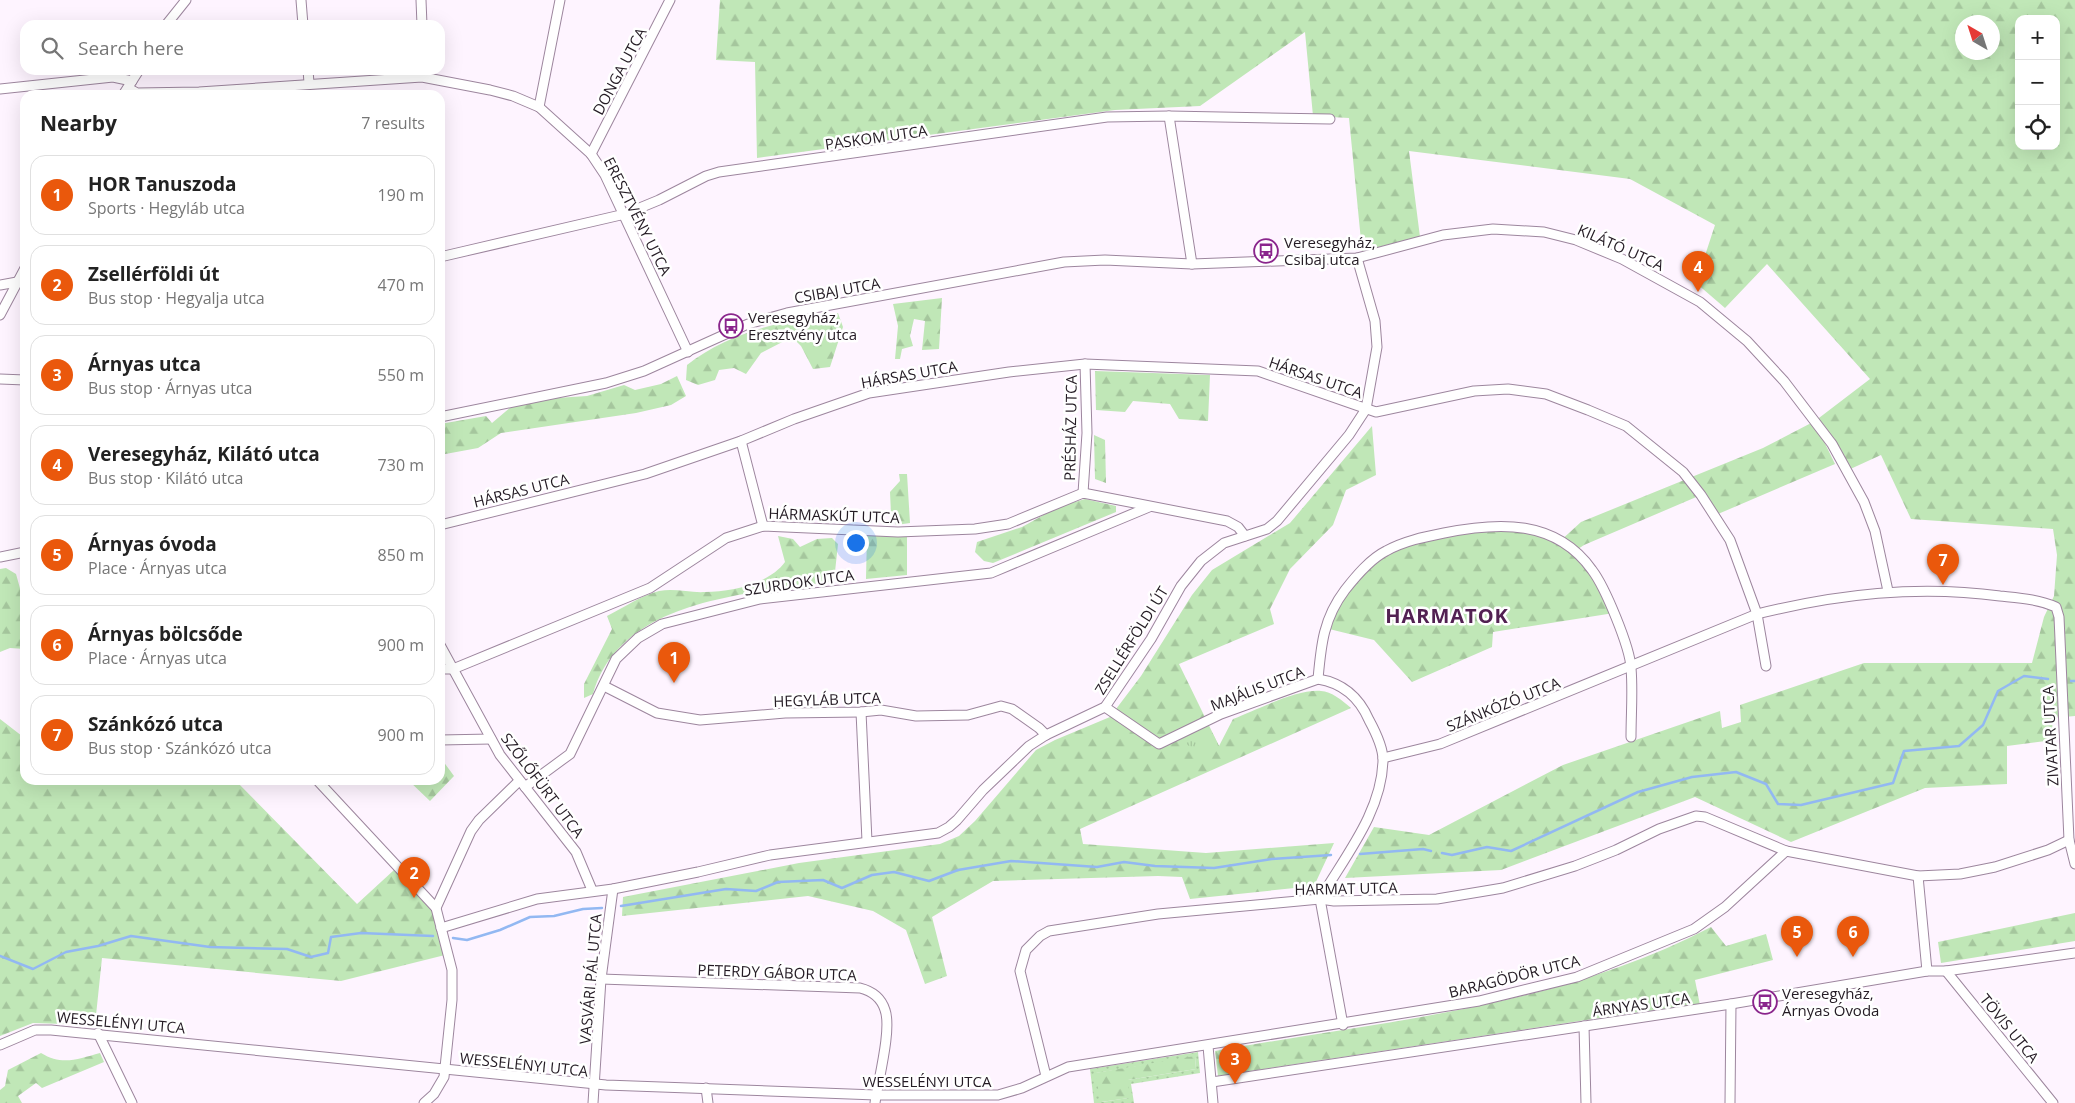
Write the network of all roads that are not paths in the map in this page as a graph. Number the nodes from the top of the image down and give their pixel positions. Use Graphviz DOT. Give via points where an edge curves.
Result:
graph roads {
  1 [pos="186,0"];
  2 [pos="301,0"];
  3 [pos="422,0"];
  4 [pos="560,0"];
  5 [pos="670,0"];
  6 [pos="170,20"];
  7 [pos="303,20"];
  8 [pos="422,20"];
  9 [pos="136,75"];
  10 [pos="308,75"];
  11 [pos="409,75"];
  12 [pos="426,75"];
  13 [pos="309,83"];
  14 [pos="290,85"];
  15 [pos="128,88"];
  16 [pos="0,89"];
  17 [pos="239,90"];
  18 [pos="290,90"];
  19 [pos="539,107"];
  20 [pos="1169,116"];
  21 [pos="1330,119"];
  22 [pos="591,154"];
  23 [pos="625,214"];
  24 [pos="445,256"];
  25 [pos="1357,258"];
  26 [pos="1192,264"];
  27 [pos="20,278"];
  28 [pos="18,282"];
  29 [pos="0,285"];
  30 [pos="0,315"];
  31 [pos="688,352"];
  32 [pos="1085,364"];
  33 [pos="0,379"];
  34 [pos="20,380"];
  35 [pos="1366,409"];
  36 [pos="445,416"];
  37 [pos="742,441"];
  38 [pos="1082,493"];
  39 [pos="1149,507"];
  40 [pos="445,524"];
  41 [pos="763,526"];
  42 [pos="1245,536"];
  43 [pos="20,554"];
  44 [pos="0,557"];
  45 [pos="1888,591"];
  46 [pos="2056,607"];
  47 [pos="1758,614"];
  48 [pos="445,654"];
  49 [pos="1631,666"];
  50 [pos="1766,666"];
  51 [pos="453,668"];
  52 [pos="445,669"];
  53 [pos="1318,679"];
  54 [pos="604,686"];
  55 [pos="1105,707"];
  56 [pos="861,712"];
  57 [pos="1046,736"];
  58 [pos="1632,737"];
  59 [pos="491,739"];
  60 [pos="445,740"];
  61 [pos="1383,758"];
  62 [pos="522,784"];
  63 [pos="322,785"];
  64 [pos="2069,840"];
  65 [pos="868,841"];
  66 [pos="1786,851"];
  67 [pos="2075,864"];
  68 [pos="1918,876"];
  69 [pos="613,888"];
  70 [pos="592,890"];
  71 [pos="1320,899"];
  72 [pos="436,908"];
  73 [pos="441,928"];
  74 [pos="2075,953"];
  75 [pos="1927,971"];
  76 [pos="1946,971"];
  77 [pos="601,979"];
  78 [pos="1731,1004"];
  79 [pos="1343,1025"];
  80 [pos="1584,1026"];
  81 [pos="98,1033"];
  82 [pos="0,1045"];
  83 [pos="1208,1046"];
  84 [pos="446,1069"];
  85 [pos="1046,1076"];
  86 [pos="1212,1082"];
  87 [pos="595,1085"];
  88 [pos="706,1088"];
  89 [pos="876,1099"];
  90 [pos="132,1103"];
  91 [pos="424,1103"];
  92 [pos="593,1103"];
  93 [pos="708,1103"];
  94 [pos="1213,1103"];
  95 [pos="1586,1103"];
  96 [pos="1730,1103"];
  97 [pos="2053,1103"];
  1 -- 6 [label="street"];
  2 -- 7 [label="street"];
  3 -- 8 [label="street"];
  4 -- 19 [label="street"];
  5 -- 22 [label="street, DONGA UTCA"];
  9 -- 15 [label="street"];
  10 -- 13 [label="street"];
  11 -- 13 [label="street, ERESZTVÉNY UTCA"];
  12 -- 19 [label="street, ERESZTVÉNY UTCA" via="514,96"];
  13 -- 14 [label="street, ERESZTVÉNY UTCA"];
  14 -- 17 [label="street, ERESZTVÉNY UTCA"];
  14 -- 18 [label="street"];
  15 -- 16 [label="street" via="113,77"];
  19 -- 22 [label="street, ERESZTVÉNY UTCA"];
  20 -- 21 [label="street, PASKOM UTCA"];
  20 -- 23 [label="street, PASKOM UTCA" via="1107,117 720,172"];
  20 -- 26 [label="street"];
  22 -- 23 [label="street, ERESZTVÉNY UTCA"];
  23 -- 24 [label="street, PASKOM UTCA"];
  23 -- 31 [label="street, ERESZTVÉNY UTCA"];
  25 -- 26 [label="street, CSIBAJ UTCA"];
  25 -- 35 [label="street, ZSELLÉRFÖLDI ÚT" via="1375,321 1377,347"];
  25 -- 45 [label="street, KILÁTÓ UTCA" via="1471,231 1518,229 1544,232 1576,240 1622,258 1700,302 1753,347 1784,381 1832,444 1864,502 1875,531"];
  26 -- 31 [label="street, CSIBAJ UTCA" via="1105,260 1064,262 786,313 748,324"];
  27 -- 28 [label="street"];
  28 -- 29 [label="street"];
  28 -- 30 [label="street"];
  31 -- 36 [label="street, CSIBAJ UTCA" via="606,383"];
  32 -- 35 [label="street, HÁRSAS UTCA" via="1258,371"];
  32 -- 37 [label="street, HÁRSAS UTCA" via="869,393"];
  32 -- 38 [label="street, PRÉSHÁZ UTCA" via="1087,433"];
  33 -- 34 [label="street"];
  35 -- 42 [label="street, ZSELLÉRFÖLDI ÚT" via="1350,436 1277,522"];
  35 -- 47 [label="street, HÁRSAS UTCA" via="1376,412 1474,390 1508,389 1546,394 1626,426 1683,472 1701,495 1730,540"];
  37 -- 40 [label="street, HÁRSAS UTCA" via="645,474"];
  37 -- 41 [label="street"];
  38 -- 39 [label="street"];
  38 -- 41 [label="street, HÁRMASKÚT UTCA" via="1008,524 975,529 898,532"];
  39 -- 42 [label="street" via="1227,521 1238,526"];
  39 -- 54 [label="street, SZURDOK UTCA" via="991,573 760,599 662,624 626,647"];
  41 -- 51 [label="street, HÁRMASKÚT UTCA" via="726,538 650,588"];
  42 -- 55 [label="street, ZSELLÉRFÖLDI ÚT" via="1224,542 1181,586 1151,639"];
  43 -- 44 [label="street"];
  45 -- 46 [label="street, SZÁNKÓZÓ UTCA" via="1965,591 2042,602"];
  45 -- 47 [label="street, SZÁNKÓZÓ UTCA" via="1802,603"];
  46 -- 64 [label="street, ZIVATAR UTCA"];
  47 -- 49 [label="street, SZÁNKÓZÓ UTCA"];
  47 -- 50 [label="street"];
  48 -- 51 [label="street, SZŐLŐFÜRT UTCA"];
  49 -- 53 [label="street" via="1614,614 1592,569 1575,551 1549,535 1522,526 1507,525 1421,537 1384,551 1357,577 1325,628 1319,651"];
  49 -- 58 [label="street"];
  49 -- 61 [label="street, SZÁNKÓZÓ UTCA" via="1440,744"];
  51 -- 52 [label="street, HÁRMASKÚT UTCA"];
  51 -- 59 [label="street, SZŐLŐFÜRT UTCA"];
  53 -- 55 [label="street, MAJÁLIS UTCA" via="1222,714 1160,744"];
  53 -- 61 [label="street, MAJÁLIS UTCA" via="1343,687 1354,696 1365,710"];
  54 -- 56 [label="street, HEGYLÁB UTCA" via="657,713 700,720 785,713"];
  54 -- 62 [label="street, SZURDOK UTCA" via="570,754"];
  55 -- 57 [label="street, ZSELLÉRFÖLDI ÚT"];
  56 -- 57 [label="street, HEGYLÁB UTCA" via="881,710 916,716 959,716 1001,706 1012,709 1040,728"];
  56 -- 65 [label="street"];
  57 -- 65 [label="street, ZSELLÉRFÖLDI ÚT" via="1007,766 949,827 938,833"];
  59 -- 60 [label="street"];
  59 -- 62 [label="street, SZŐLŐFÜRT UTCA"];
  61 -- 71 [label="street" via="1373,808"];
  62 -- 70 [label="street, SZŐLŐFÜRT UTCA" via="576,852"];
  62 -- 72 [label="street, SZURDOK UTCA" via="471,831"];
  63 -- 72 [label="street"];
  64 -- 67 [label="street, ZIVATAR UTCA"];
  64 -- 68 [label="street" via="1995,867 1960,874"];
  65 -- 69 [label="street, ZSELLÉRFÖLDI ÚT" via="770,855"];
  66 -- 68 [label="street"];
  66 -- 71 [label="street, HARMAT UTCA" via="1696,816 1575,866 1502,888 1430,899"];
  66 -- 79 [label="street, BARAGÖDÖR UTCA" via="1725,907 1694,929 1652,948 1568,979 1479,1001"];
  68 -- 75 [label="street"];
  69 -- 70 [label="street, ZSELLÉRFÖLDI ÚT"];
  69 -- 77 [label="street, VASVÁRI PÁL UTCA"];
  70 -- 73 [label="street, ZSELLÉRFÖLDI ÚT" via="537,899"];
  71 -- 79 [label="street"];
  71 -- 85 [label="street, HARMAT UTCA" via="1158,914 1040,936 1026,950 1020,970"];
  72 -- 73 [label="street"];
  73 -- 84 [label="street" via="453,983"];
  74 -- 76 [label="street, ÁRNYAS UTCA"];
  75 -- 76 [label="street, ÁRNYAS UTCA"];
  75 -- 78 [label="street, ÁRNYAS UTCA"];
  76 -- 97 [label="street, TÖVIS UTCA"];
  77 -- 87 [label="street, VASVÁRI PÁL UTCA"];
  77 -- 89 [label="street, PETERDY GÁBOR UTCA" via="860,988 871,991 885,1010 887,1024"];
  78 -- 80 [label="street, ÁRNYAS UTCA"];
  78 -- 96 [label="street"];
  79 -- 83 [label="street, BARAGÖDÖR UTCA"];
  80 -- 86 [label="street, ÁRNYAS UTCA"];
  80 -- 95 [label="street"];
  81 -- 82 [label="street, WESSELÉNYI UTCA" via="35,1030"];
  81 -- 84 [label="street, WESSELÉNYI UTCA"];
  81 -- 90 [label="street"];
  83 -- 85 [label="street, BARAGÖDÖR UTCA" via="1068,1068"];
  83 -- 86 [label="street"];
  84 -- 87 [label="street, WESSELÉNYI UTCA"];
  84 -- 91 [label="street" via="439,1087"];
  85 -- 89 [label="street, WESSELÉNYI UTCA" via="998,1095"];
  86 -- 94 [label="street"];
  87 -- 88 [label="street, WESSELÉNYI UTCA"];
  87 -- 92 [label="street, VASVÁRI PÁL UTCA"];
  88 -- 89 [label="street, WESSELÉNYI UTCA"];
  88 -- 93 [label="street"];
}
